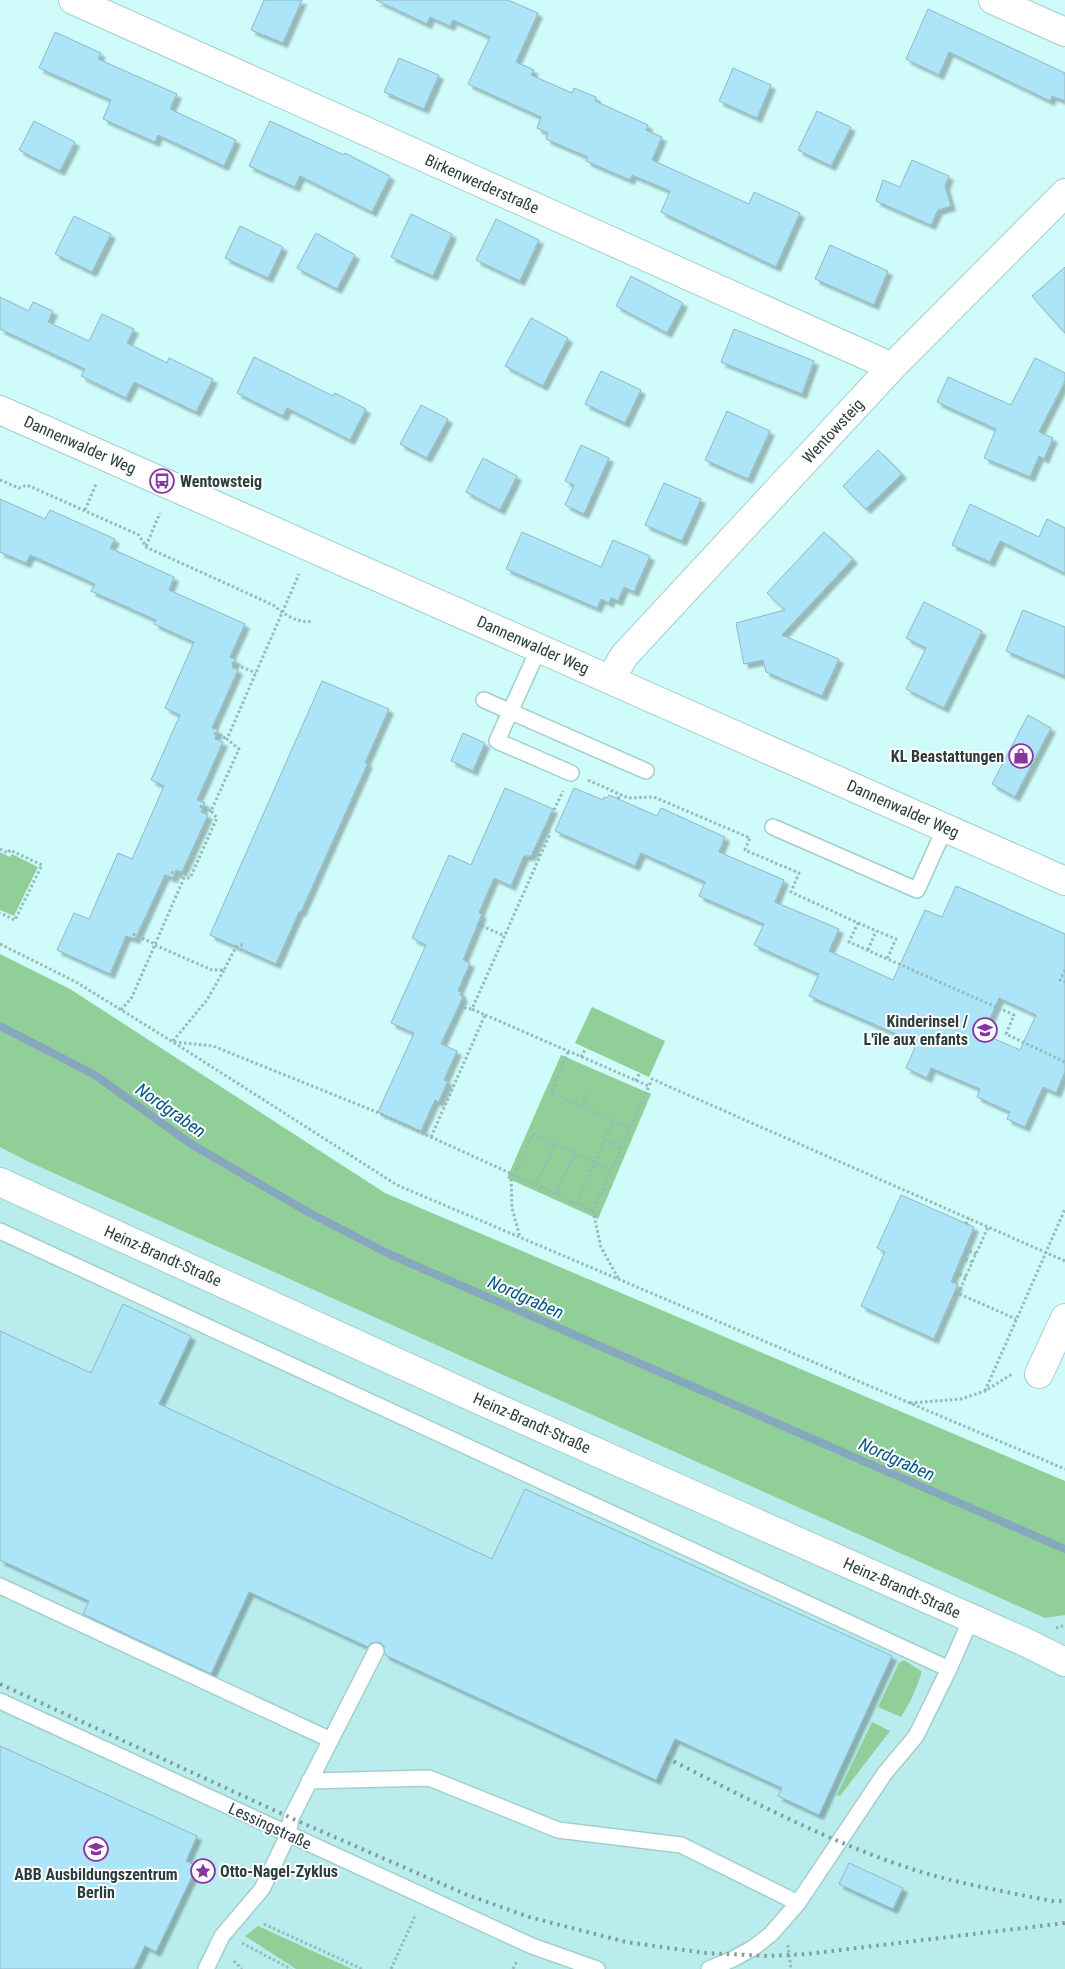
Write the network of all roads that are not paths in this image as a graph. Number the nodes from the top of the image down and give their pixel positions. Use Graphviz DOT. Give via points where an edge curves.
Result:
graph roads {
  1 [pos="73,0"];
  2 [pos="993,0"];
  3 [pos="1065,32"];
  4 [pos="1062,202"];
  5 [pos="892,367"];
  6 [pos="0,410"];
  7 [pos="539,648"];
  8 [pos="611,679"];
  9 [pos="484,700"];
  10 [pos="511,712"];
  11 [pos="646,771"];
  12 [pos="571,773"];
  13 [pos="773,827"];
  14 [pos="945,828"];
  15 [pos="1065,881"];
  16 [pos="0,1182"];
  17 [pos="0,1231"];
  18 [pos="1065,1318"];
  19 [pos="1044,1363"];
  20 [pos="0,1586"];
  21 [pos="971,1619"];
  22 [pos="376,1651"];
  23 [pos="1065,1662"];
  24 [pos="950,1669"];
  25 [pos="0,1702"];
  26 [pos="330,1740"];
  27 [pos="309,1781"];
  28 [pos="288,1835"];
  29 [pos="798,1903"];
  30 [pos="206,1969"];
  31 [pos="597,1969"];
  32 [pos="709,1969"];
  1 -- 5 [label="street, Birkenwerderstraße"];
  2 -- 3 [label="street"];
  4 -- 5 [label="street, Wentowsteig"];
  5 -- 8 [label="street, Wentowsteig" via="624,656"];
  6 -- 7 [label="street, Dannenwalder Weg"];
  7 -- 8 [label="street, Dannenwalder Weg"];
  7 -- 10 [label="lane"];
  8 -- 14 [label="street, Dannenwalder Weg"];
  9 -- 10 [label="lane"];
  10 -- 11 [label="lane"];
  10 -- 12 [label="lane" via="497,741"];
  13 -- 14 [label="lane" via="917,890"];
  14 -- 15 [label="street, Dannenwalder Weg"];
  16 -- 21 [label="street, Heinz-Brandt-Straße"];
  17 -- 24 [label="lane"];
  18 -- 19 [label="street"];
  20 -- 26 [label="lane"];
  21 -- 23 [label="street, Heinz-Brandt-Straße"];
  21 -- 24 [label="lane"];
  22 -- 26 [label="lane"];
  24 -- 29 [label="lane" via="916,1736 885,1773"];
  25 -- 28 [label="lane, Lessingstraße"];
  26 -- 27 [label="lane"];
  27 -- 28 [label="lane" via="291,1818"];
  27 -- 29 [label="lane" via="429,1778 558,1830 681,1846"];
  28 -- 30 [label="lane" via="262,1889 224,1934"];
  28 -- 31 [label="lane, Lessingstraße" via="532,1946"];
  29 -- 32 [label="lane" via="753,1948"];
}
